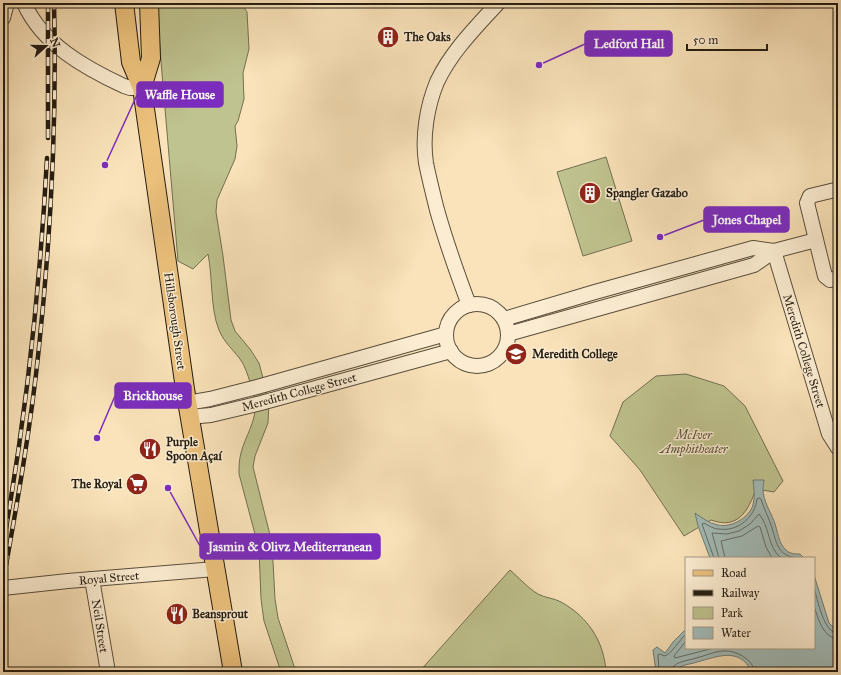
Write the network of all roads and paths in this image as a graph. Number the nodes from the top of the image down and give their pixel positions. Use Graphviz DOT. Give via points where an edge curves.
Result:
graph roads {
  1 [pos="7,3"];
  2 [pos="24,3"];
  3 [pos="124,3"];
  4 [pos="149,3"];
  5 [pos="498,3"];
  6 [pos="3,18"];
  7 [pos="142,88"];
  8 [pos="838,192"];
  9 [pos="816,240"];
  10 [pos="774,252"];
  11 [pos="838,278"];
  12 [pos="595,292"];
  13 [pos="469,305"];
  14 [pos="599,308"];
  15 [pos="504,319"];
  16 [pos="446,334"];
  17 [pos="508,334"];
  18 [pos="403,346"];
  19 [pos="451,351"];
  20 [pos="407,362"];
  21 [pos="188,410"];
  22 [pos="838,448"];
  23 [pos="215,570"];
  24 [pos="92,579"];
  25 [pos="3,588"];
  26 [pos="108,672"];
  27 [pos="233,672"];
  1 -- 6 [label="street"];
  2 -- 7 [label="street" via="38,26 67,54 124,86"];
  3 -- 7 [label="main road, Hillsborough Street" via="131,62"];
  4 -- 7 [label="main road, Hillsborough Street" via="151,58"];
  5 -- 13 [label="street" via="469,34 447,64 430,101 425,132 426,161 432,189 451,260"];
  7 -- 21 [label="main road, Hillsborough Street"];
  8 -- 9 [label="street" via="835,190 810,196 807,203"];
  9 -- 10 [label="street"];
  9 -- 11 [label="street" via="825,276 830,280"];
  10 -- 12 [label="street" via="753,248"];
  10 -- 14 [label="street" via="754,265"];
  10 -- 22 [label="street, Meredith College Street" via="828,434"];
  12 -- 14 [label="street"];
  12 -- 15 [label="street"];
  13 -- 15 [label="street" via="489,306"];
  13 -- 16 [label="street" via="453,316"];
  14 -- 17 [label="street"];
  15 -- 17 [label="street"];
  16 -- 18 [label="street, Meredith College Street"];
  16 -- 19 [label="street"];
  17 -- 19 [label="street" via="507,344 502,353 495,360 485,364 476,366 466,363"];
  18 -- 20 [label="street"];
  18 -- 21 [label="street, Meredith College Street" via="226,395"];
  19 -- 20 [label="street, Meredith College Street"];
  20 -- 21 [label="street, Meredith College Street" via="211,415"];
  21 -- 23 [label="main road, Hillsborough Street"];
  23 -- 24 [label="street, Royal Street"];
  23 -- 27 [label="main road, Hillsborough Street"];
  24 -- 25 [label="street, Royal Street"];
  24 -- 26 [label="street, Neil Street"];
}
